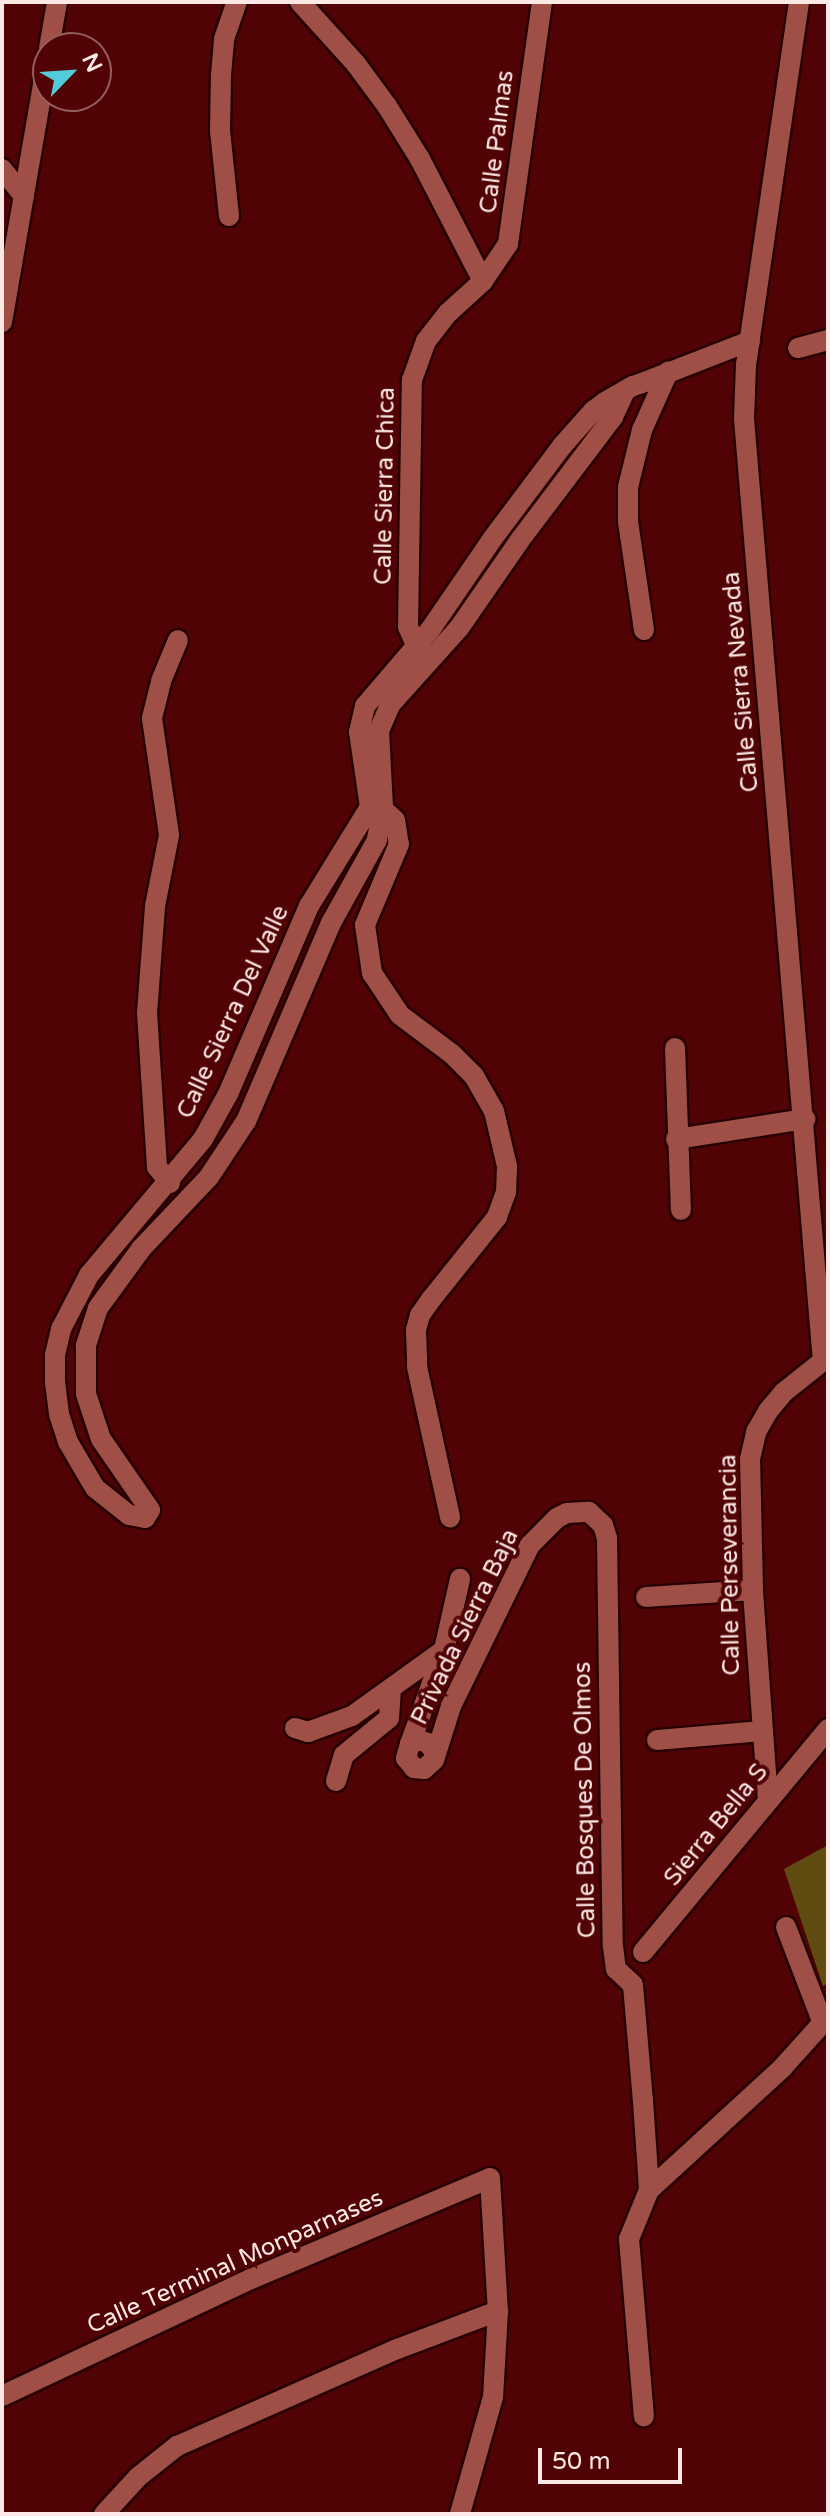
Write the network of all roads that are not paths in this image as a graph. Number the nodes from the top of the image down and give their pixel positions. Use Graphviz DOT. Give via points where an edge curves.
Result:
graph roads {
  1 [pos="57,2"];
  2 [pos="237,2"];
  3 [pos="300,2"];
  4 [pos="327,2"];
  5 [pos="542,2"];
  6 [pos="799,2"];
  7 [pos="322,26"];
  8 [pos="52,32"];
  9 [pos="38,112"];
  10 [pos="2,169"];
  11 [pos="24,196"];
  12 [pos="229,216"];
  13 [pos="483,281"];
  14 [pos="2,322"];
  15 [pos="828,340"];
  16 [pos="750,341"];
  17 [pos="798,348"];
  18 [pos="668,372"];
  19 [pos="644,630"];
  20 [pos="178,640"];
  21 [pos="424,653"];
  22 [pos="377,804"];
  23 [pos="675,1048"];
  24 [pos="805,1119"];
  25 [pos="676,1139"];
  26 [pos="170,1183"];
  27 [pos="681,1210"];
  28 [pos="826,1359"];
  29 [pos="589,1512"];
  30 [pos="450,1517"];
  31 [pos="460,1579"];
  32 [pos="753,1590"];
  33 [pos="646,1597"];
  34 [pos="444,1650"];
  35 [pos="391,1690"];
  36 [pos="295,1728"];
  37 [pos="828,1729"];
  38 [pos="761,1731"];
  39 [pos="657,1740"];
  40 [pos="336,1781"];
  41 [pos="768,1801"];
  42 [pos="786,1927"];
  43 [pos="643,1952"];
  44 [pos="825,2019"];
  45 [pos="649,2190"];
  46 [pos="498,2311"];
  47 [pos="2,2396"];
  48 [pos="644,2416"];
  49 [pos="104,2514"];
  50 [pos="460,2514"];
  1 -- 8 [label="street"];
  2 -- 12 [label="street" via="224,39 221,75 220,131"];
  3 -- 7 [label="street"];
  4 -- 7 [label="street"];
  5 -- 13 [label="street, Calle Palmas" via="512,232"];
  6 -- 16 [label="street, Calle Sierra Nevada"];
  7 -- 13 [label="street" via="387,106"];
  9 -- 11 [label="street"];
  10 -- 11 [label="street"];
  11 -- 14 [label="street"];
  13 -- 21 [label="street, Calle Sierra Chica" via="426,341 412,380 408,627"];
  15 -- 17 [label="street"];
  16 -- 18 [label="street, Calle Sierra Del Valle"];
  16 -- 24 [label="street, Calle Sierra Nevada" via="744,419"];
  18 -- 19 [label="street" via="642,430 628,487"];
  18 -- 21 [label="street, Calle Sierra Del Valle" via="593,411 562,446"];
  20 -- 26 [label="street" via="152,718 169,835 155,906 147,1013 157,1167"];
  21 -- 22 [label="street, Calle Sierra Del Valle" via="373,695 361,719 360,753"];
  22 -- 26 [label="street, Calle Sierra Del Valle" via="309,906 215,1119"];
  22 -- 26 [label="street, Calle Sierra Del Valle" via="377,840 331,923 246,1121 209,1177 111,1287 91,1327 84,1370 91,1414 112,1458 147,1502 150,1513 145,1518 105,1500 82,1472 59,1414 55,1355 61,1329 89,1275"];
  22 -- 30 [label="street" via="395,820 399,844 365,925 372,973 394,1009 474,1076 494,1111 507,1166 506,1192 497,1217 432,1298 416,1330 417,1367"];
  23 -- 25 [label="street"];
  24 -- 25 [label="street"];
  24 -- 28 [label="street, Calle Sierra Nevada"];
  25 -- 27 [label="street"];
  28 -- 32 [label="street, Calle Perseverancia" via="784,1392 756,1432 750,1459"];
  29 -- 34 [label="street, Privada Sierra Baja" via="557,1518 530,1545 434,1751 419,1740 410,1744"];
  29 -- 45 [label="street, Calle Bosques De Olmos" via="603,1525 607,1538 613,1946 616,1969 633,1985"];
  31 -- 34 [label="street, Privada Sierra Baja"];
  32 -- 33 [label="street"];
  32 -- 38 [label="street, Calle Perseverancia"];
  34 -- 35 [label="street"];
  35 -- 36 [label="street" via="337,1724 308,1732"];
  35 -- 40 [label="street" via="389,1718 344,1755"];
  37 -- 41 [label="street, Sierra Bella S"];
  38 -- 39 [label="street"];
  38 -- 41 [label="street, Calle Perseverancia"];
  41 -- 43 [label="street, Sierra Bella S"];
  42 -- 44 [label="street"];
  44 -- 45 [label="street" via="783,2067"];
  45 -- 48 [label="street, Calle Bosques De Olmos" via="629,2239"];
  46 -- 47 [label="street, Calle Terminal Monparnases" via="490,2178 251,2279"];
  46 -- 49 [label="street" via="397,2349 177,2446"];
  46 -- 50 [label="street" via="490,2415"];
}
